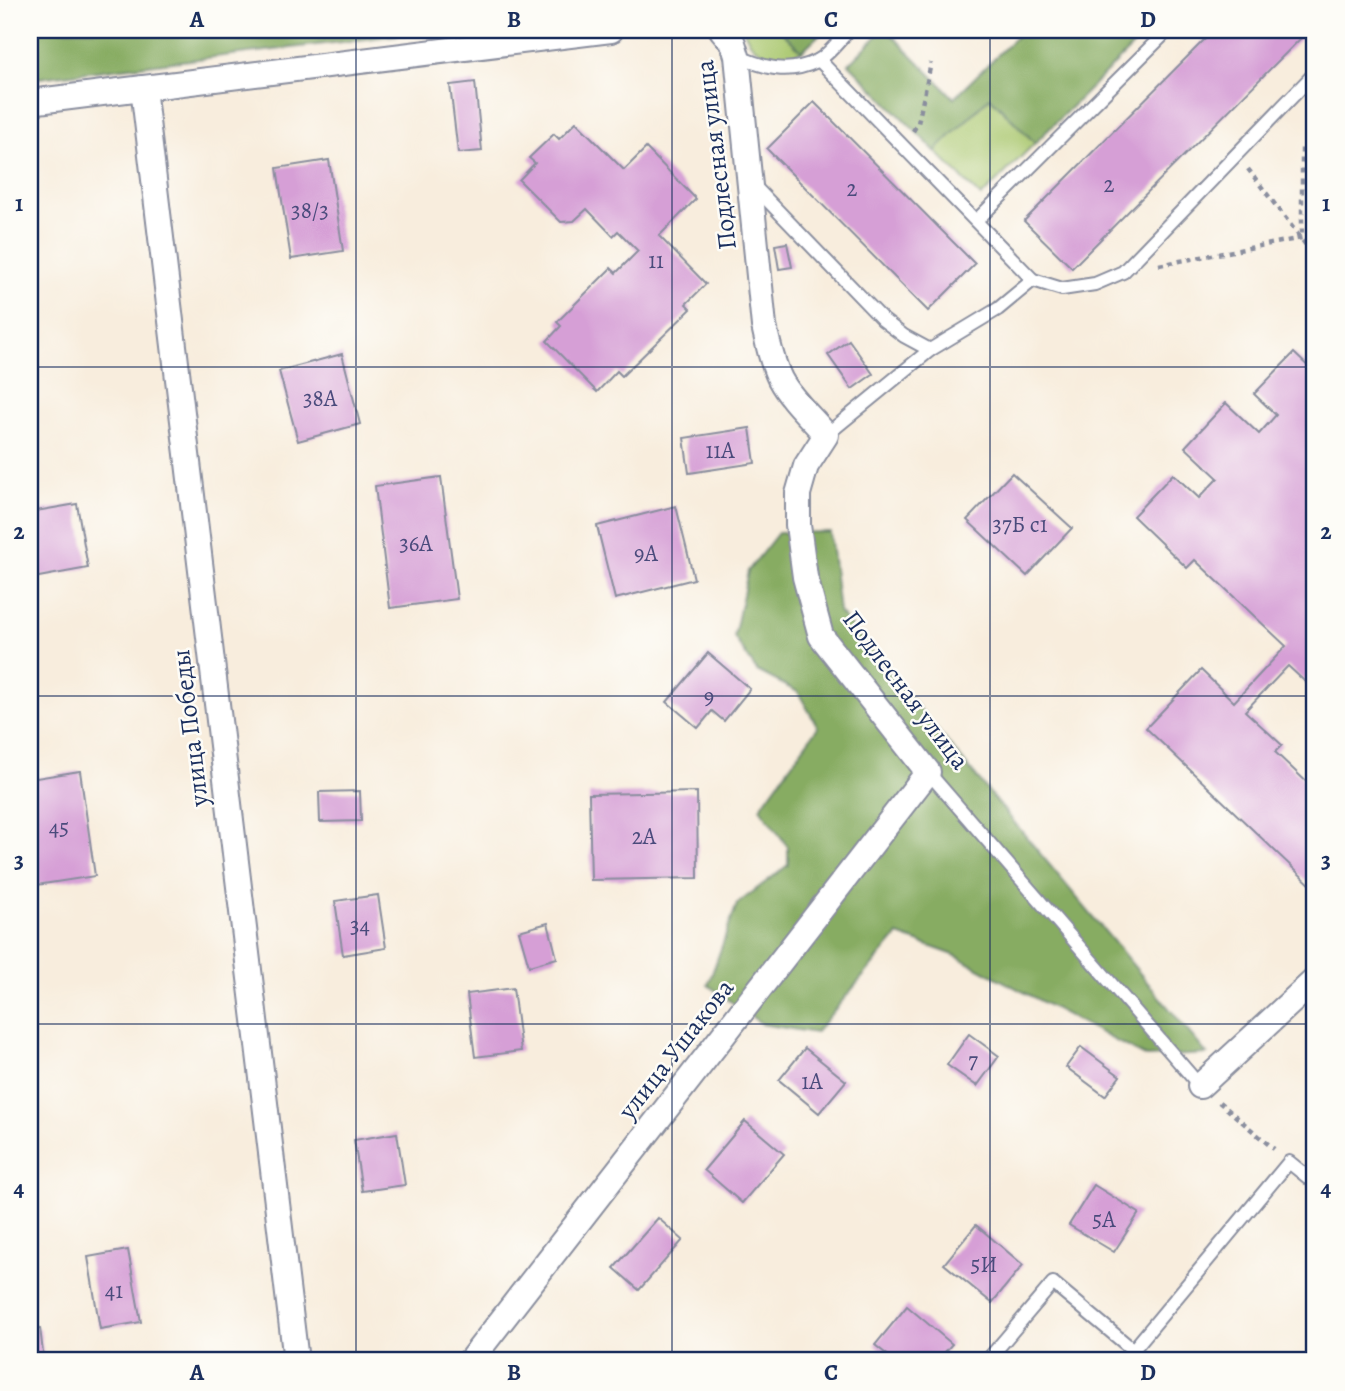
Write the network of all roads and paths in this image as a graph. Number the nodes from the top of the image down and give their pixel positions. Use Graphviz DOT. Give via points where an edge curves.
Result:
graph roads {
  1 [pos="611,30"];
  2 [pos="722,30"];
  3 [pos="849,30"];
  4 [pos="1168,30"];
  5 [pos="737,56"];
  6 [pos="819,60"];
  7 [pos="931,63"];
  8 [pos="1315,73"];
  9 [pos="143,88"];
  10 [pos="30,102"];
  11 [pos="1315,134"];
  12 [pos="903,147"];
  13 [pos="1236,154"];
  14 [pos="751,184"];
  15 [pos="976,220"];
  16 [pos="1301,238"];
  17 [pos="1315,257"];
  18 [pos="1123,272"];
  19 [pos="1033,280"];
  20 [pos="930,350"];
  21 [pos="826,435"];
  22 [pos="928,772"];
  23 [pos="1315,980"];
  24 [pos="1200,1086"];
  25 [pos="1289,1161"];
  26 [pos="1315,1183"];
  27 [pos="296,1361"];
  28 [pos="470,1361"];
  29 [pos="987,1361"];
  1 -- 9 [label="street"];
  2 -- 5 [label="street, Подлесная улица"];
  3 -- 6 [label="lane"];
  4 -- 15 [label="lane"];
  5 -- 6 [label="lane" via="765,69 792,69"];
  5 -- 14 [label="street, Подлесная улица"];
  6 -- 12 [label="lane"];
  7 -- 12 [label="path" via="918,123"];
  8 -- 13 [label="lane"];
  9 -- 10 [label="street"];
  9 -- 27 [label="street, улица Победы"];
  11 -- 16 [label="path" via="1302,148"];
  12 -- 15 [label="lane"];
  13 -- 16 [label="path"];
  13 -- 18 [label="lane"];
  14 -- 20 [label="lane" via="883,320"];
  14 -- 21 [label="street, Подлесная улица" via="764,326 772,361 793,398"];
  15 -- 19 [label="lane"];
  16 -- 17 [label="path"];
  16 -- 18 [label="path"];
  18 -- 19 [label="lane" via="1095,284 1062,289"];
  19 -- 20 [label="lane" via="998,309"];
  20 -- 21 [label="lane"];
  21 -- 22 [label="street, Подлесная улица" via="806,466 798,494 805,577 821,636"];
  22 -- 24 [label="lane, Подлесная улица"];
  22 -- 28 [label="street, улица Ушакова"];
  23 -- 24 [label="street"];
  24 -- 25 [label="path"];
  25 -- 26 [label="lane"];
  25 -- 29 [label="lane" via="1133,1350 1053,1283"];
}
